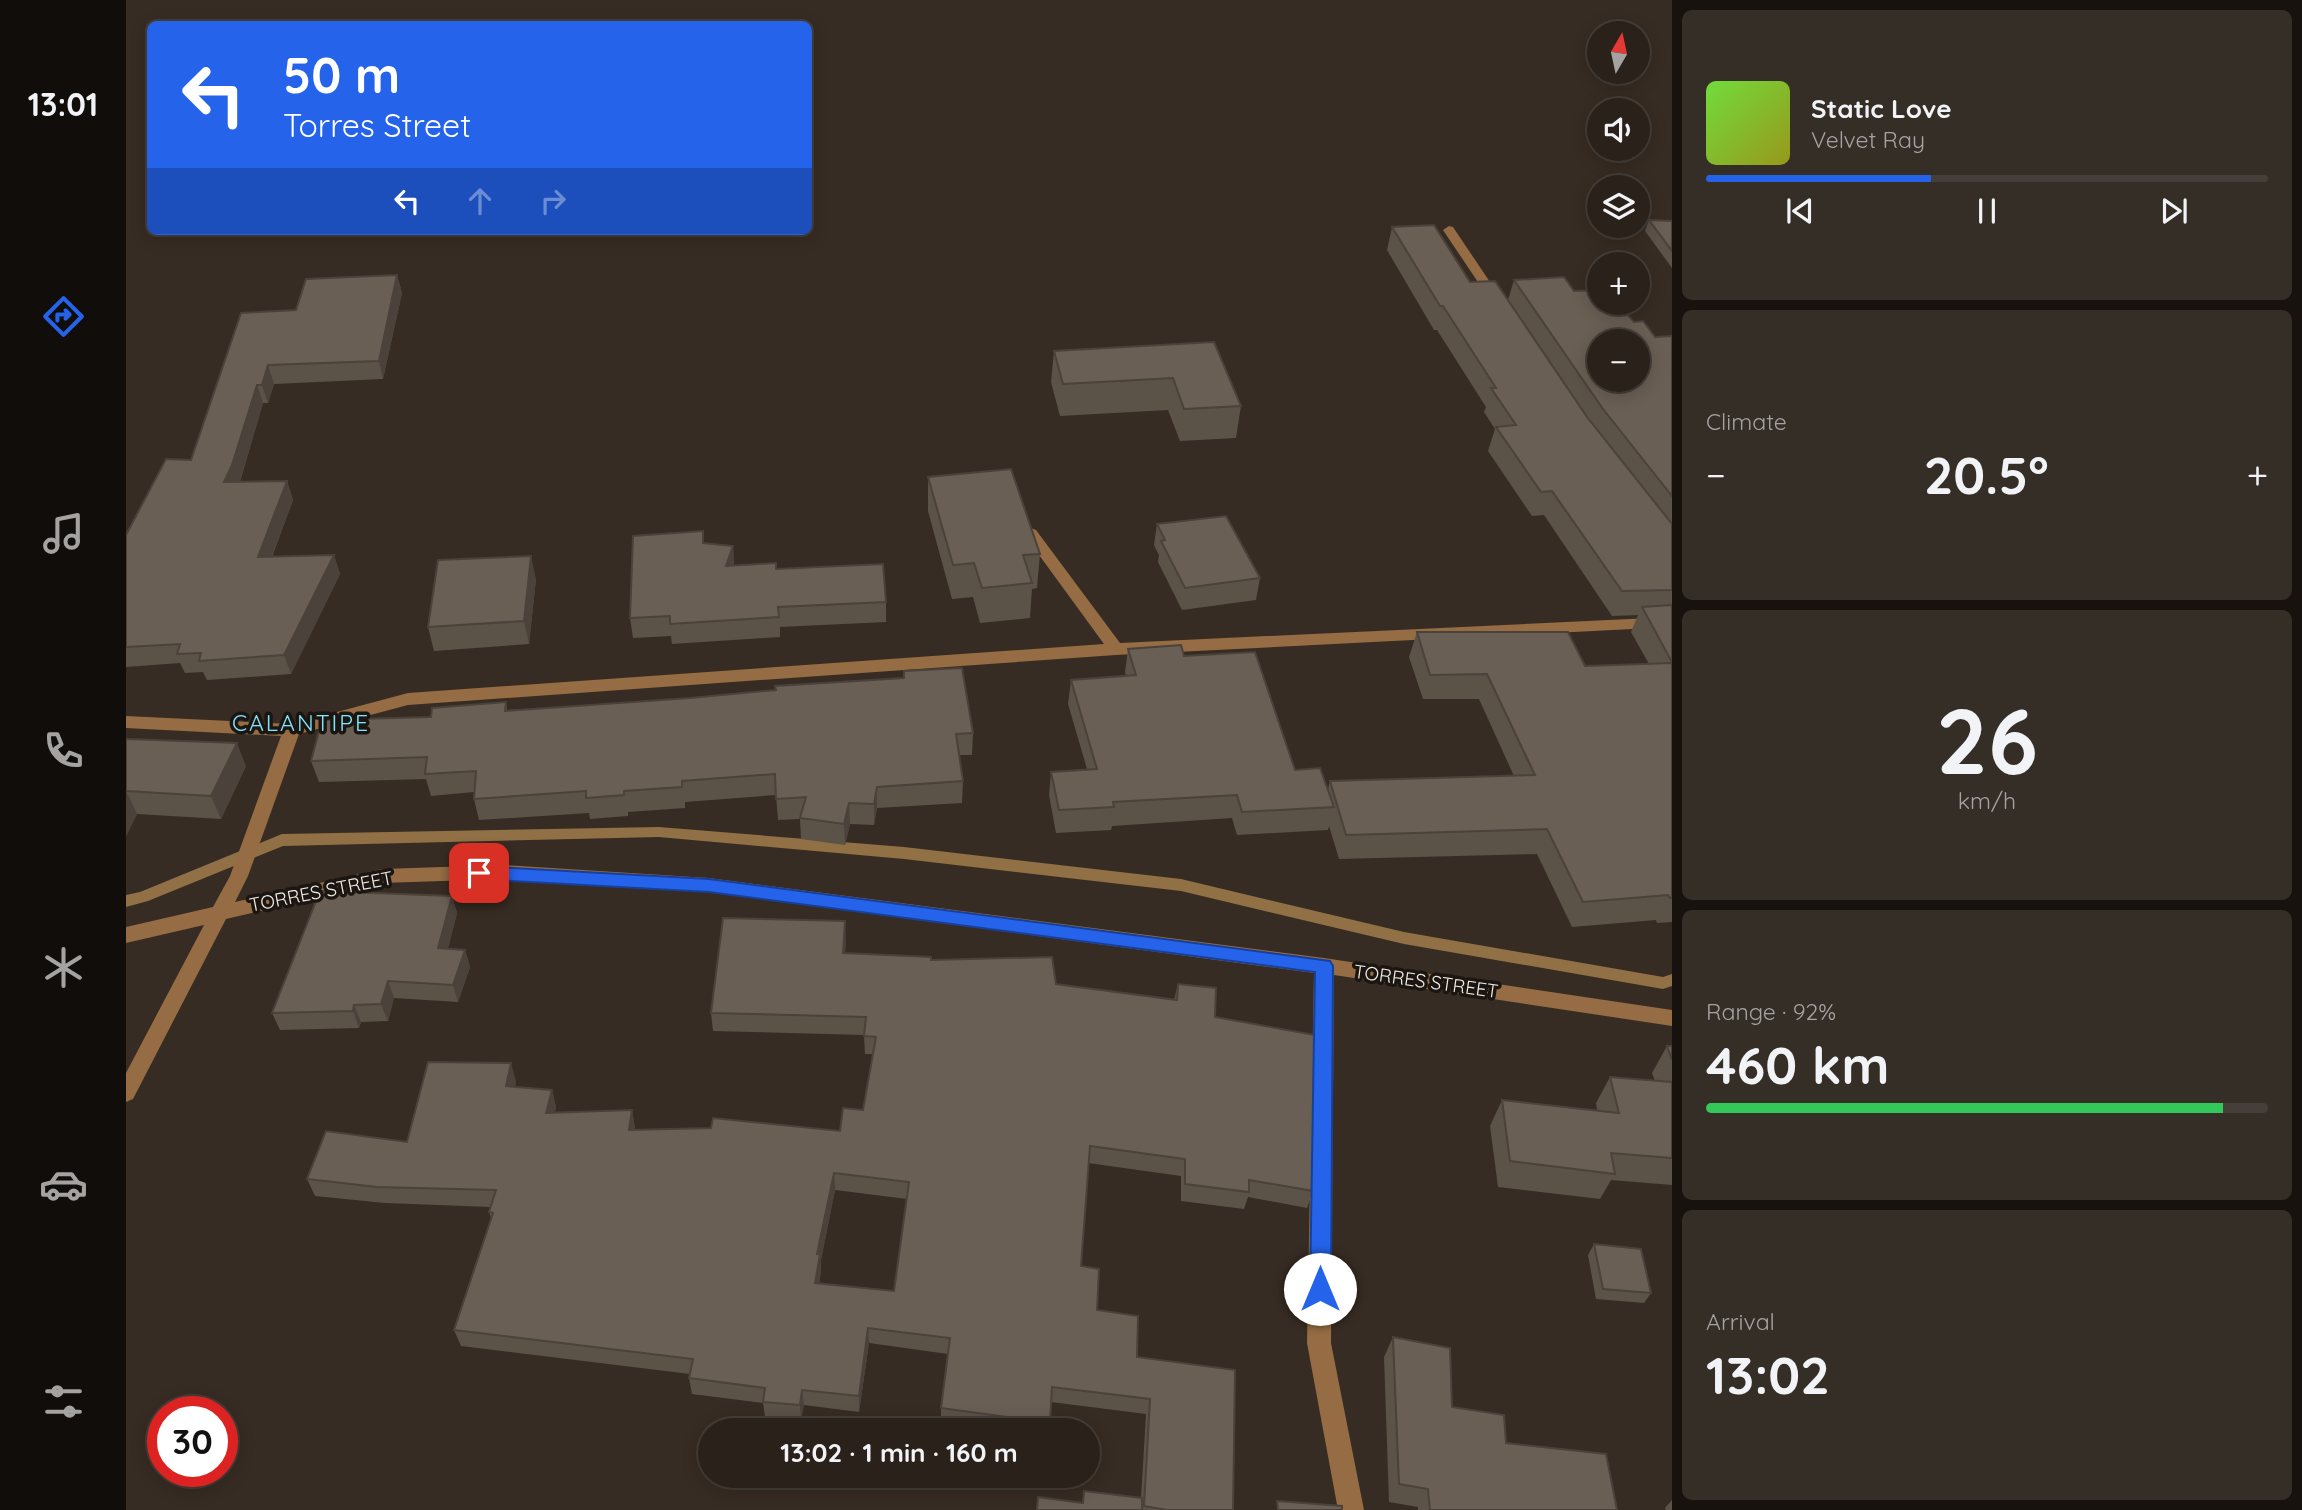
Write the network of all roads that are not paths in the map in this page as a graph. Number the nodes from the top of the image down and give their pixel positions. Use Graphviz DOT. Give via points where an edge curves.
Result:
graph roads {
  1 [pos="1449,230"];
  2 [pos="1502,311"];
  3 [pos="1031,533"];
  4 [pos="1672,622"];
  5 [pos="1116,649"];
  6 [pos="126,722"];
  7 [pos="292,730"];
  8 [pos="221,911"];
  9 [pos="126,935"];
  10 [pos="1324,966"];
  11 [pos="1672,1018"];
  12 [pos="126,1093"];
  13 [pos="1351,1510"];
  1 -- 2 [label="street"];
  3 -- 5 [label="street"];
  4 -- 5 [label="street"];
  5 -- 7 [label="street" via="408,699"];
  6 -- 7 [label="street"];
  7 -- 8 [label="street" via="239,876"];
  8 -- 9 [label="street, TORRES STREET"];
  8 -- 10 [label="street, TORRES STREET" via="382,876 503,872 709,886"];
  8 -- 12 [label="street"];
  10 -- 11 [label="street, TORRES STREET"];
  10 -- 13 [label="street" via="1320,1343"];
}
